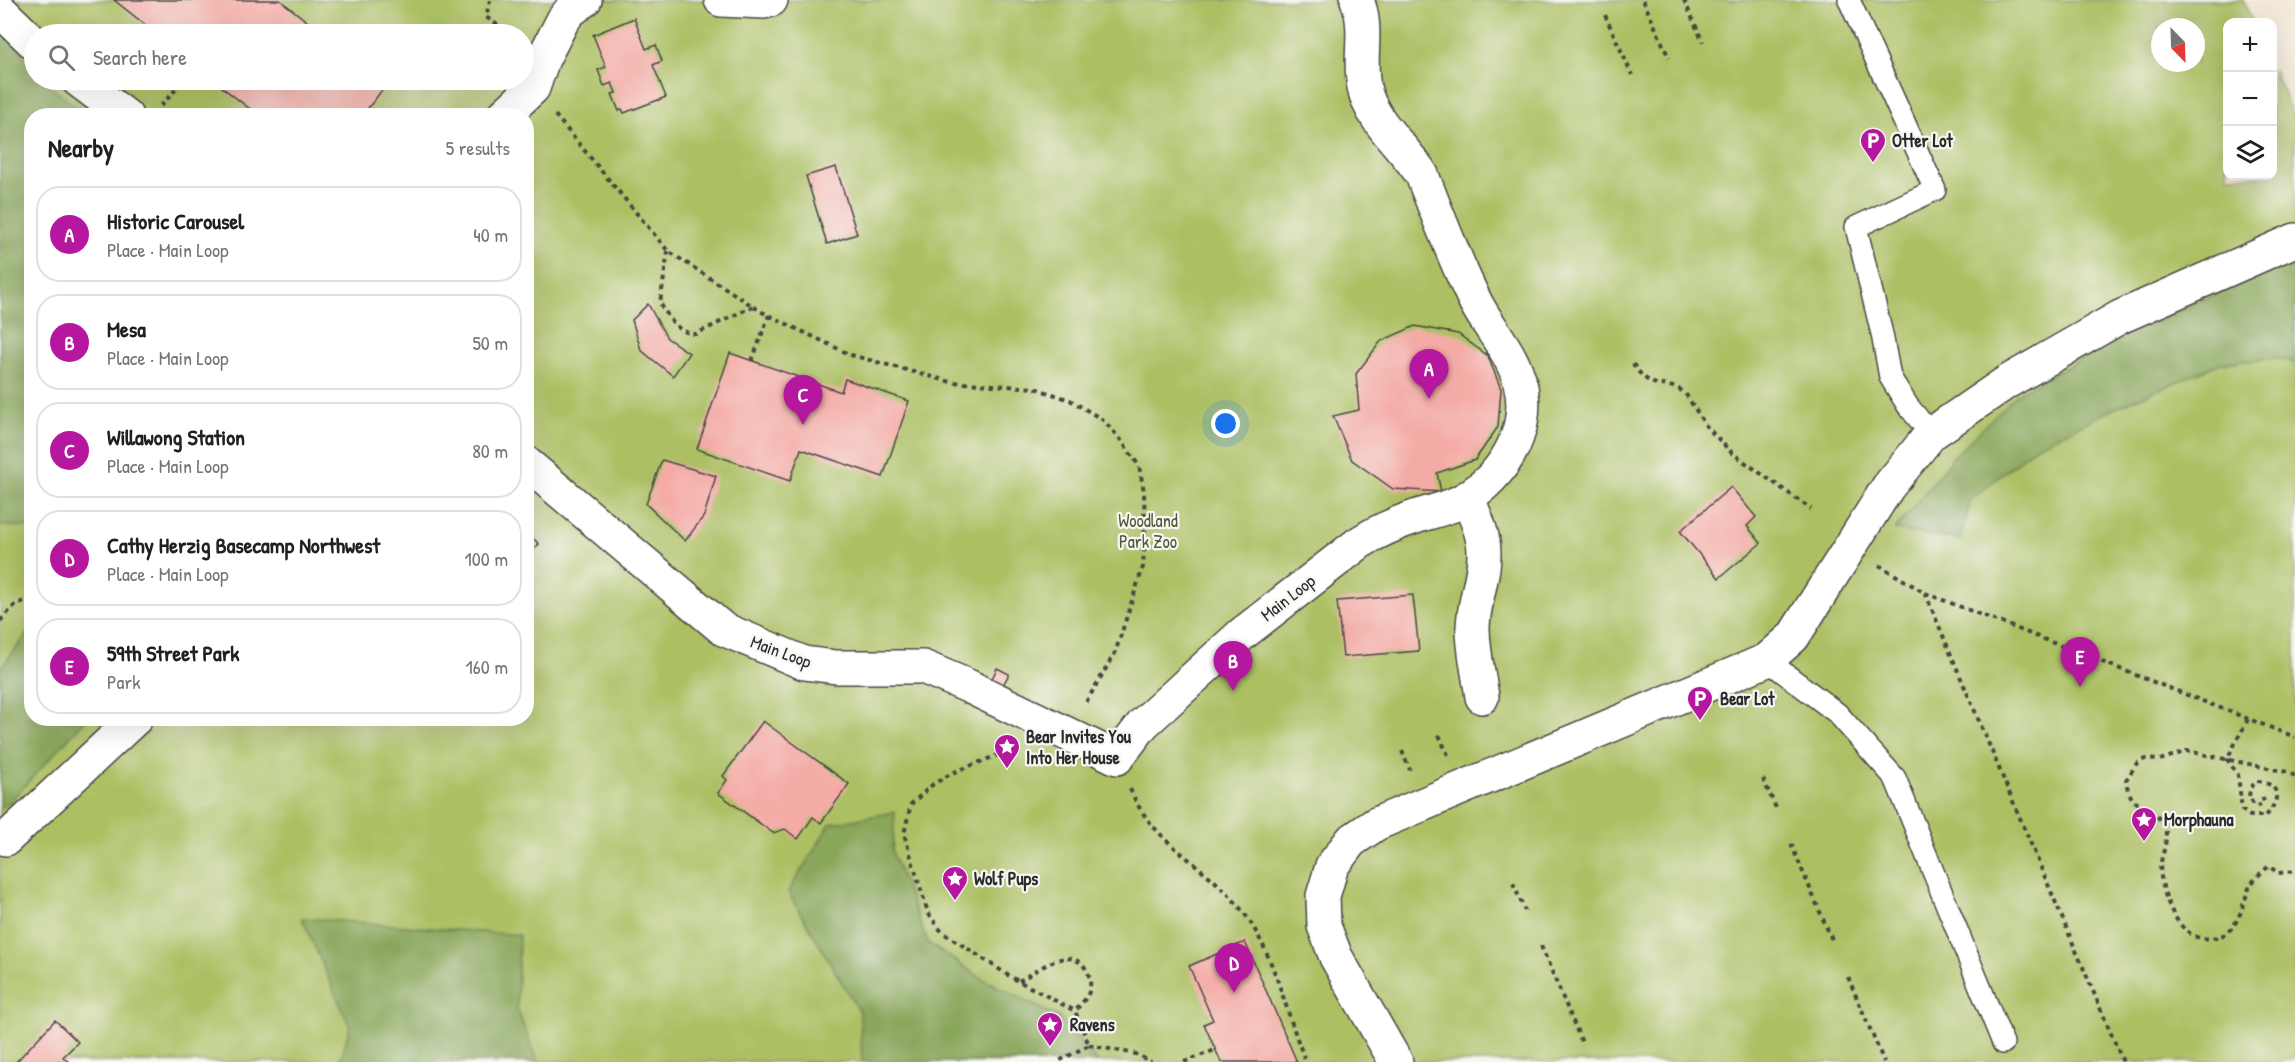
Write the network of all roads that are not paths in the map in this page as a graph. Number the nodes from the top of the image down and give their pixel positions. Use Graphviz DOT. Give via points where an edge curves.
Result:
graph roads {
  1 [pos="585,0"];
  2 [pos="721,0"];
  3 [pos="771,0"];
  4 [pos="1357,0"];
  5 [pos="1849,0"];
  6 [pos="0,10"];
  7 [pos="24,33"];
  8 [pos="534,85"];
  9 [pos="91,90"];
  10 [pos="531,90"];
  11 [pos="115,108"];
  12 [pos="512,108"];
  13 [pos="2295,240"];
  14 [pos="1931,434"];
  15 [pos="534,470"];
  16 [pos="1467,498"];
  17 [pos="1767,660"];
  18 [pos="1482,697"];
  19 [pos="127,726"];
  20 [pos="6,839"];
  21 [pos="2003,1043"];
  22 [pos="1396,1062"];
  1 -- 8 [label="street" via="563,20"];
  2 -- 3 [label="street"];
  4 -- 16 [label="street, Main Loop" via="1364,37 1362,63 1367,98 1422,175 1473,299 1512,361 1523,396 1522,423 1514,447 1495,475"];
  5 -- 14 [label="lane" via="1935,190 1856,227 1890,377"];
  6 -- 7 [label="street"];
  9 -- 11 [label="street"];
  10 -- 12 [label="street"];
  13 -- 14 [label="street" via="2120,317 2007,382"];
  14 -- 17 [label="street" via="1888,487 1793,637"];
  15 -- 16 [label="street, Main Loop" via="723,629 804,663 923,667 1117,758 1143,724 1242,634 1359,543 1395,524"];
  16 -- 18 [label="street" via="1484,543 1473,630"];
  17 -- 21 [label="lane" via="1837,713 1895,778"];
  17 -- 22 [label="street" via="1376,824 1351,841 1332,866 1323,896 1324,926 1336,957"];
  19 -- 20 [label="street"];
}
